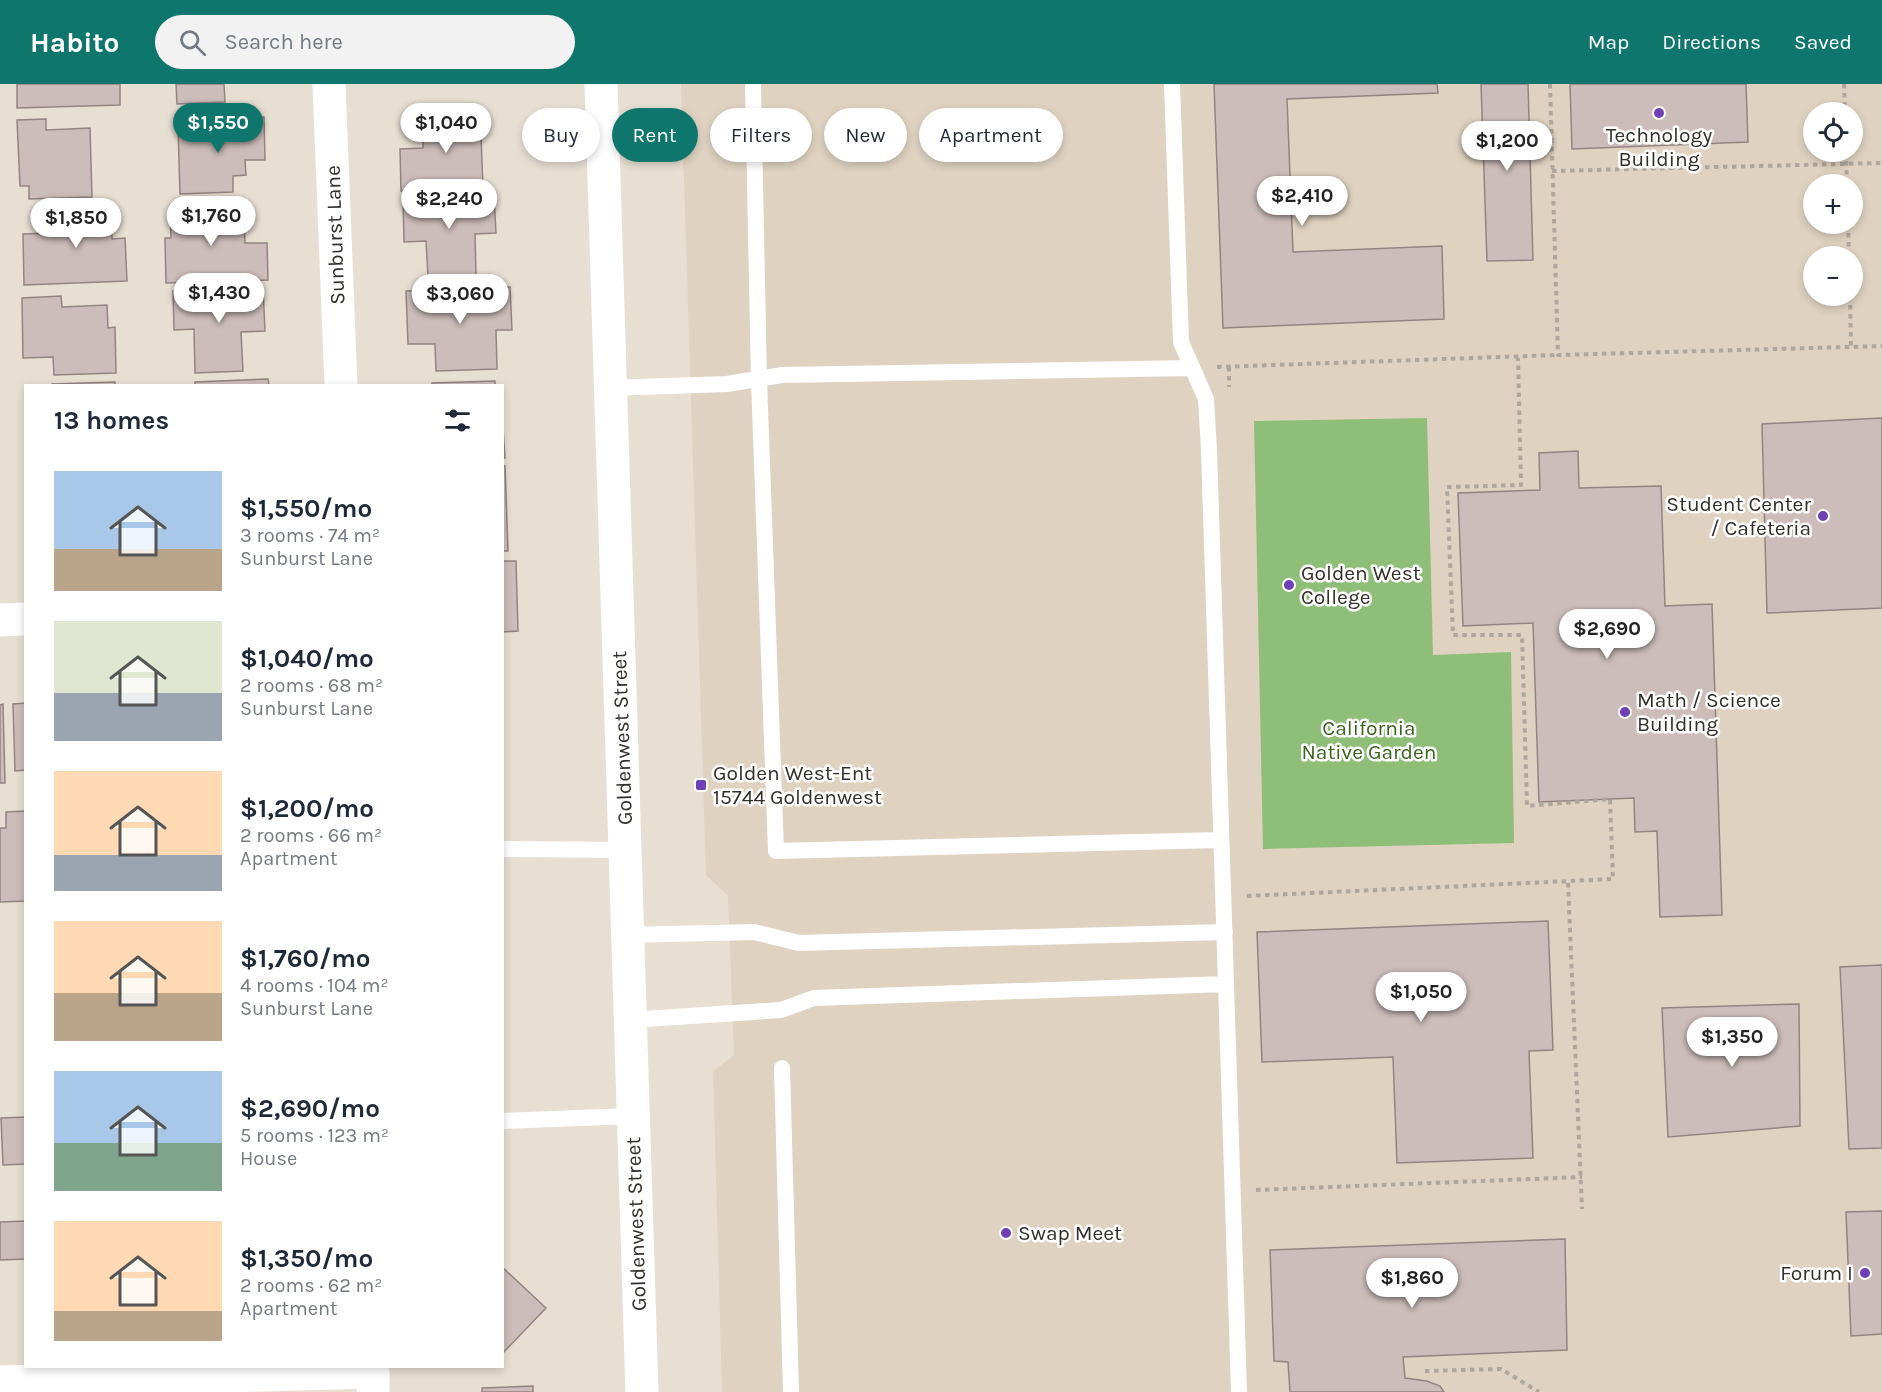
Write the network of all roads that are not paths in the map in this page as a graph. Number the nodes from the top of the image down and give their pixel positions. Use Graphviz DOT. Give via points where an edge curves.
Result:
graph roads {
  1 [pos="329,84"];
  2 [pos="601,84"];
  3 [pos="753,84"];
  4 [pos="1172,84"];
  5 [pos="1192,368"];
  6 [pos="759,380"];
  7 [pos="341,384"];
  8 [pos="609,388"];
  9 [pos="24,619"];
  10 [pos="0,620"];
  11 [pos="1220,840"];
  12 [pos="504,849"];
  13 [pos="626,850"];
  14 [pos="1225,932"];
  15 [pos="628,935"];
  16 [pos="1226,984"];
  17 [pos="630,1020"];
  18 [pos="782,1068"];
  19 [pos="632,1116"];
  20 [pos="504,1121"];
  21 [pos="0,1382"];
  22 [pos="373,1382"];
  23 [pos="642,1392"];
  24 [pos="791,1392"];
  25 [pos="1239,1392"];
  1 -- 7 [label="main road, Sunburst Lane"];
  2 -- 8 [label="main road, Goldenwest Street"];
  3 -- 6 [label="lane"];
  4 -- 5 [label="lane" via="1181,342"];
  5 -- 6 [label="lane" via="782,375"];
  5 -- 11 [label="lane" via="1206,399"];
  6 -- 8 [label="lane"];
  6 -- 11 [label="lane" via="776,851"];
  8 -- 13 [label="main road, Goldenwest Street"];
  9 -- 10 [label="main road"];
  11 -- 14 [label="lane"];
  12 -- 13 [label="lane"];
  13 -- 15 [label="main road, Goldenwest Street"];
  14 -- 15 [label="lane" via="799,943 754,932"];
  14 -- 16 [label="lane"];
  15 -- 17 [label="main road, Goldenwest Street"];
  16 -- 17 [label="lane" via="814,998 781,1010"];
  16 -- 25 [label="lane"];
  17 -- 19 [label="main road, Goldenwest Street"];
  18 -- 24 [label="lane"];
  19 -- 20 [label="lane"];
  19 -- 23 [label="main road, Goldenwest Street"];
  21 -- 22 [label="main road"];
}
